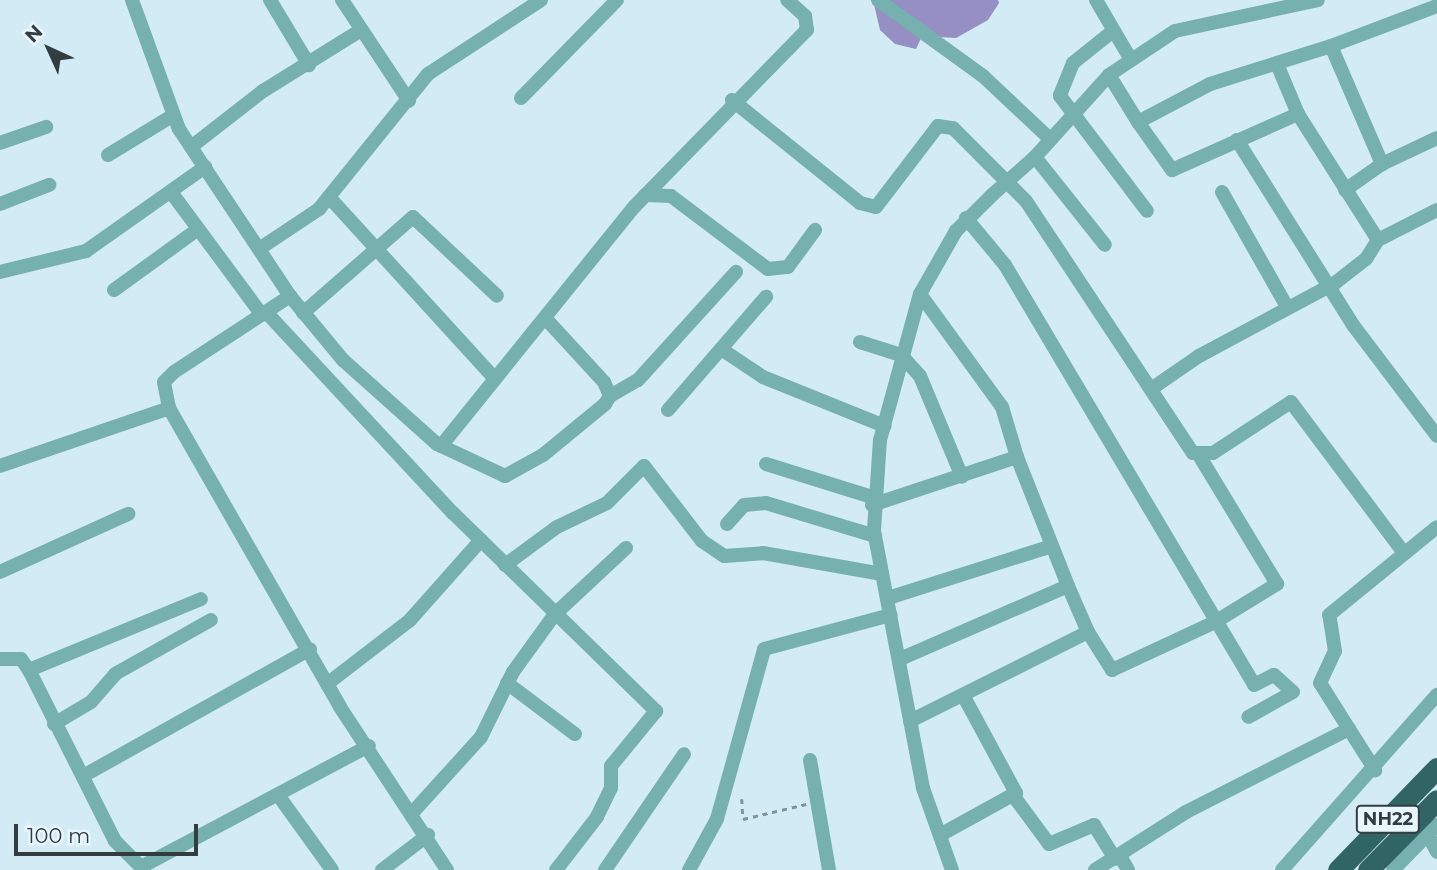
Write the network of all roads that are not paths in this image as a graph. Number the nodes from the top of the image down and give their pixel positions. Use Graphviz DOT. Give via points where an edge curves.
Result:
graph roads {
  1 [pos="132,0"];
  2 [pos="270,0"];
  3 [pos="342,0"];
  4 [pos="541,0"];
  5 [pos="616,0"];
  6 [pos="787,0"];
  7 [pos="878,0"];
  8 [pos="1096,0"];
  9 [pos="1318,0"];
  10 [pos="1437,6"];
  11 [pos="361,30"];
  12 [pos="1113,31"];
  13 [pos="1331,46"];
  14 [pos="1130,60"];
  15 [pos="1277,64"];
  16 [pos="309,65"];
  17 [pos="1109,75"];
  18 [pos="521,98"];
  19 [pos="732,100"];
  20 [pos="409,101"];
  21 [pos="1071,113"];
  22 [pos="1298,114"];
  23 [pos="172,116"];
  24 [pos="1138,122"];
  25 [pos="46,127"];
  26 [pos="1437,138"];
  27 [pos="1050,139"];
  28 [pos="1237,140"];
  29 [pos="0,143"];
  30 [pos="191,147"];
  31 [pos="108,155"];
  32 [pos="1035,158"];
  33 [pos="1382,164"];
  34 [pos="205,167"];
  35 [pos="1009,181"];
  36 [pos="48,185"];
  37 [pos="1345,190"];
  38 [pos="171,192"];
  39 [pos="1222,192"];
  40 [pos="645,195"];
  41 [pos="329,197"];
  42 [pos="0,204"];
  43 [pos="1437,210"];
  44 [pos="1147,211"];
  45 [pos="966,218"];
  46 [pos="197,230"];
  47 [pos="816,230"];
  48 [pos="1378,240"];
  49 [pos="1105,245"];
  50 [pos="262,247"];
  51 [pos="381,250"];
  52 [pos="0,272"];
  53 [pos="736,272"];
  54 [pos="1329,286"];
  55 [pos="114,289"];
  56 [pos="920,294"];
  57 [pos="290,296"];
  58 [pos="497,296"];
  59 [pos="766,297"];
  60 [pos="1287,307"];
  61 [pos="264,313"];
  62 [pos="303,313"];
  63 [pos="546,319"];
  64 [pos="860,342"];
  65 [pos="721,349"];
  66 [pos="901,355"];
  67 [pos="495,379"];
  68 [pos="1154,387"];
  69 [pos="610,396"];
  70 [pos="169,408"];
  71 [pos="668,410"];
  72 [pos="884,426"];
  73 [pos="1437,436"];
  74 [pos="441,446"];
  75 [pos="1017,457"];
  76 [pos="1200,457"];
  77 [pos="766,464"];
  78 [pos="0,466"];
  79 [pos="962,477"];
  80 [pos="872,501"];
  81 [pos="128,514"];
  82 [pos="727,524"];
  83 [pos="1437,527"];
  84 [pos="875,536"];
  85 [pos="481,540"];
  86 [pos="1052,546"];
  87 [pos="626,548"];
  88 [pos="1404,553"];
  89 [pos="505,565"];
  90 [pos="0,572"];
  91 [pos="882,574"];
  92 [pos="1068,586"];
  93 [pos="888,598"];
  94 [pos="201,599"];
  95 [pos="555,614"];
  96 [pos="891,615"];
  97 [pos="211,620"];
  98 [pos="1216,622"];
  99 [pos="1088,632"];
  100 [pos="310,649"];
  101 [pos="0,659"];
  102 [pos="900,659"];
  103 [pos="29,670"];
  104 [pos="507,683"];
  105 [pos="327,684"];
  106 [pos="963,695"];
  107 [pos="1437,695"];
  108 [pos="1248,717"];
  109 [pos="910,722"];
  110 [pos="54,724"];
  111 [pos="1349,729"];
  112 [pos="575,734"];
  113 [pos="369,746"];
  114 [pos="684,754"];
  115 [pos="810,760"];
  116 [pos="1437,768"];
  117 [pos="1375,770"];
  118 [pos="83,776"];
  119 [pos="278,795"];
  120 [pos="1015,798"];
  121 [pos="1437,800"];
  122 [pos="413,812"];
  123 [pos="1432,830"];
  124 [pos="428,835"];
  125 [pos="940,835"];
  126 [pos="1437,852"];
  127 [pos="1117,858"];
  128 [pos="332,870"];
  129 [pos="382,870"];
  130 [pos="447,870"];
  131 [pos="556,870"];
  132 [pos="605,870"];
  133 [pos="689,870"];
  134 [pos="829,870"];
  135 [pos="952,870"];
  136 [pos="1095,870"];
  137 [pos="1128,870"];
  138 [pos="1282,870"];
  139 [pos="1338,870"];
  140 [pos="1368,870"];
  141 [pos="1393,870"];
  1 -- 23 [label="street"];
  2 -- 16 [label="street"];
  3 -- 11 [label="street"];
  4 -- 20 [label="street" via="436,67"];
  5 -- 18 [label="street"];
  6 -- 19 [label="street" via="805,16 807,30"];
  7 -- 27 [label="street" via="983,76"];
  8 -- 12 [label="street"];
  9 -- 14 [label="street" via="1191,26"];
  10 -- 13 [label="street"];
  11 -- 16 [label="street"];
  11 -- 20 [label="street"];
  12 -- 14 [label="street"];
  12 -- 21 [label="street" via="1063,76 1060,96"];
  13 -- 15 [label="street"];
  13 -- 33 [label="street"];
  14 -- 17 [label="street"];
  15 -- 22 [label="street"];
  15 -- 24 [label="street" via="1210,84"];
  16 -- 30 [label="street" via="263,91"];
  17 -- 21 [label="street"];
  17 -- 24 [label="street"];
  19 -- 35 [label="street" via="867,206 883,205 942,124"];
  19 -- 40 [label="street"];
  20 -- 41 [label="street"];
  21 -- 27 [label="street"];
  21 -- 44 [label="street"];
  22 -- 28 [label="street"];
  22 -- 37 [label="street"];
  23 -- 30 [label="street"];
  23 -- 31 [label="street"];
  24 -- 28 [label="street" via="1172,170"];
  25 -- 29 [label="street"];
  26 -- 33 [label="street"];
  27 -- 32 [label="street"];
  28 -- 54 [label="street"];
  30 -- 34 [label="street"];
  32 -- 35 [label="street"];
  32 -- 49 [label="street"];
  33 -- 37 [label="street"];
  34 -- 38 [label="street"];
  34 -- 50 [label="street"];
  35 -- 45 [label="street"];
  35 -- 68 [label="street"];
  36 -- 42 [label="street"];
  37 -- 48 [label="street"];
  38 -- 46 [label="street"];
  38 -- 52 [label="street" via="86,251"];
  39 -- 60 [label="street"];
  40 -- 47 [label="street" via="671,196 768,269 788,267"];
  40 -- 63 [label="street"];
  41 -- 50 [label="street"];
  41 -- 51 [label="street"];
  43 -- 48 [label="street"];
  45 -- 56 [label="street"];
  45 -- 98 [label="street" via="1005,265"];
  46 -- 55 [label="street"];
  46 -- 61 [label="street"];
  48 -- 54 [label="street" via="1366,260"];
  50 -- 57 [label="street"];
  51 -- 58 [label="street" via="413,217"];
  51 -- 62 [label="street"];
  51 -- 67 [label="street"];
  53 -- 69 [label="street" via="643,375"];
  54 -- 60 [label="street"];
  54 -- 73 [label="street"];
  56 -- 66 [label="street"];
  56 -- 75 [label="street" via="1002,407"];
  57 -- 61 [label="street"];
  57 -- 62 [label="street"];
  59 -- 65 [label="street"];
  60 -- 68 [label="street"];
  61 -- 70 [label="street" via="163,382"];
  61 -- 85 [label="street"];
  62 -- 74 [label="street" via="344,360"];
  63 -- 67 [label="street"];
  63 -- 69 [label="street"];
  64 -- 66 [label="street"];
  65 -- 71 [label="street"];
  65 -- 72 [label="street" via="763,377"];
  66 -- 72 [label="street"];
  66 -- 79 [label="street" via="929,389"];
  67 -- 74 [label="street"];
  68 -- 76 [label="street"];
  69 -- 74 [label="street" via="554,447 505,475"];
  70 -- 78 [label="street"];
  70 -- 100 [label="street"];
  72 -- 80 [label="street"];
  75 -- 79 [label="street"];
  75 -- 86 [label="street"];
  76 -- 88 [label="street" via="1291,402"];
  76 -- 98 [label="street" via="1277,584"];
  77 -- 80 [label="street"];
  79 -- 80 [label="street"];
  80 -- 84 [label="street"];
  81 -- 90 [label="street"];
  82 -- 84 [label="street" via="744,505 766,503"];
  83 -- 88 [label="street"];
  84 -- 91 [label="street"];
  85 -- 89 [label="street"];
  85 -- 105 [label="street" via="410,621"];
  86 -- 92 [label="street"];
  86 -- 93 [label="street"];
  87 -- 95 [label="street"];
  88 -- 111 [label="street" via="1333,608 1326,622 1335,652 1320,683"];
  89 -- 91 [label="street" via="557,527 607,503 644,466 702,541 724,556 764,553"];
  89 -- 95 [label="street"];
  91 -- 93 [label="street"];
  92 -- 99 [label="street"];
  92 -- 102 [label="street"];
  93 -- 96 [label="street"];
  94 -- 103 [label="street"];
  95 -- 104 [label="street"];
  95 -- 131 [label="street" via="656,711 611,766 611,789 597,817"];
  96 -- 102 [label="street"];
  96 -- 133 [label="street" via="764,649 718,819"];
  97 -- 110 [label="street" via="116,674 91,702"];
  98 -- 99 [label="street" via="1112,670"];
  98 -- 108 [label="street" via="1254,685 1275,675 1293,692"];
  99 -- 106 [label="street"];
  100 -- 105 [label="street"];
  100 -- 118 [label="street"];
  101 -- 103 [label="street" via="21,659"];
  102 -- 109 [label="street"];
  103 -- 110 [label="street"];
  104 -- 112 [label="street"];
  104 -- 122 [label="street" via="481,737"];
  105 -- 113 [label="street"];
  106 -- 109 [label="street"];
  106 -- 120 [label="street" via="1011,778"];
  107 -- 117 [label="street"];
  109 -- 125 [label="street" via="922,788"];
  110 -- 118 [label="street"];
  111 -- 117 [label="street"];
  111 -- 127 [label="street" via="1208,800"];
  113 -- 119 [label="street"];
  113 -- 122 [label="street"];
  114 -- 132 [label="street"];
  115 -- 134 [label="street"];
  116 -- 139 [label="highway, NH22"];
  117 -- 138 [label="street"];
  118 -- 119 [label="street" via="115,841 141,867"];
  119 -- 128 [label="street"];
  120 -- 125 [label="street"];
  120 -- 127 [label="street" via="1049,844 1094,825"];
  121 -- 140 [label="highway, NH22"];
  122 -- 124 [label="street"];
  123 -- 126 [label="street"];
  123 -- 141 [label="street"];
  124 -- 129 [label="street"];
  124 -- 130 [label="street"];
  125 -- 135 [label="street"];
  127 -- 136 [label="street"];
  127 -- 137 [label="street"];
}
